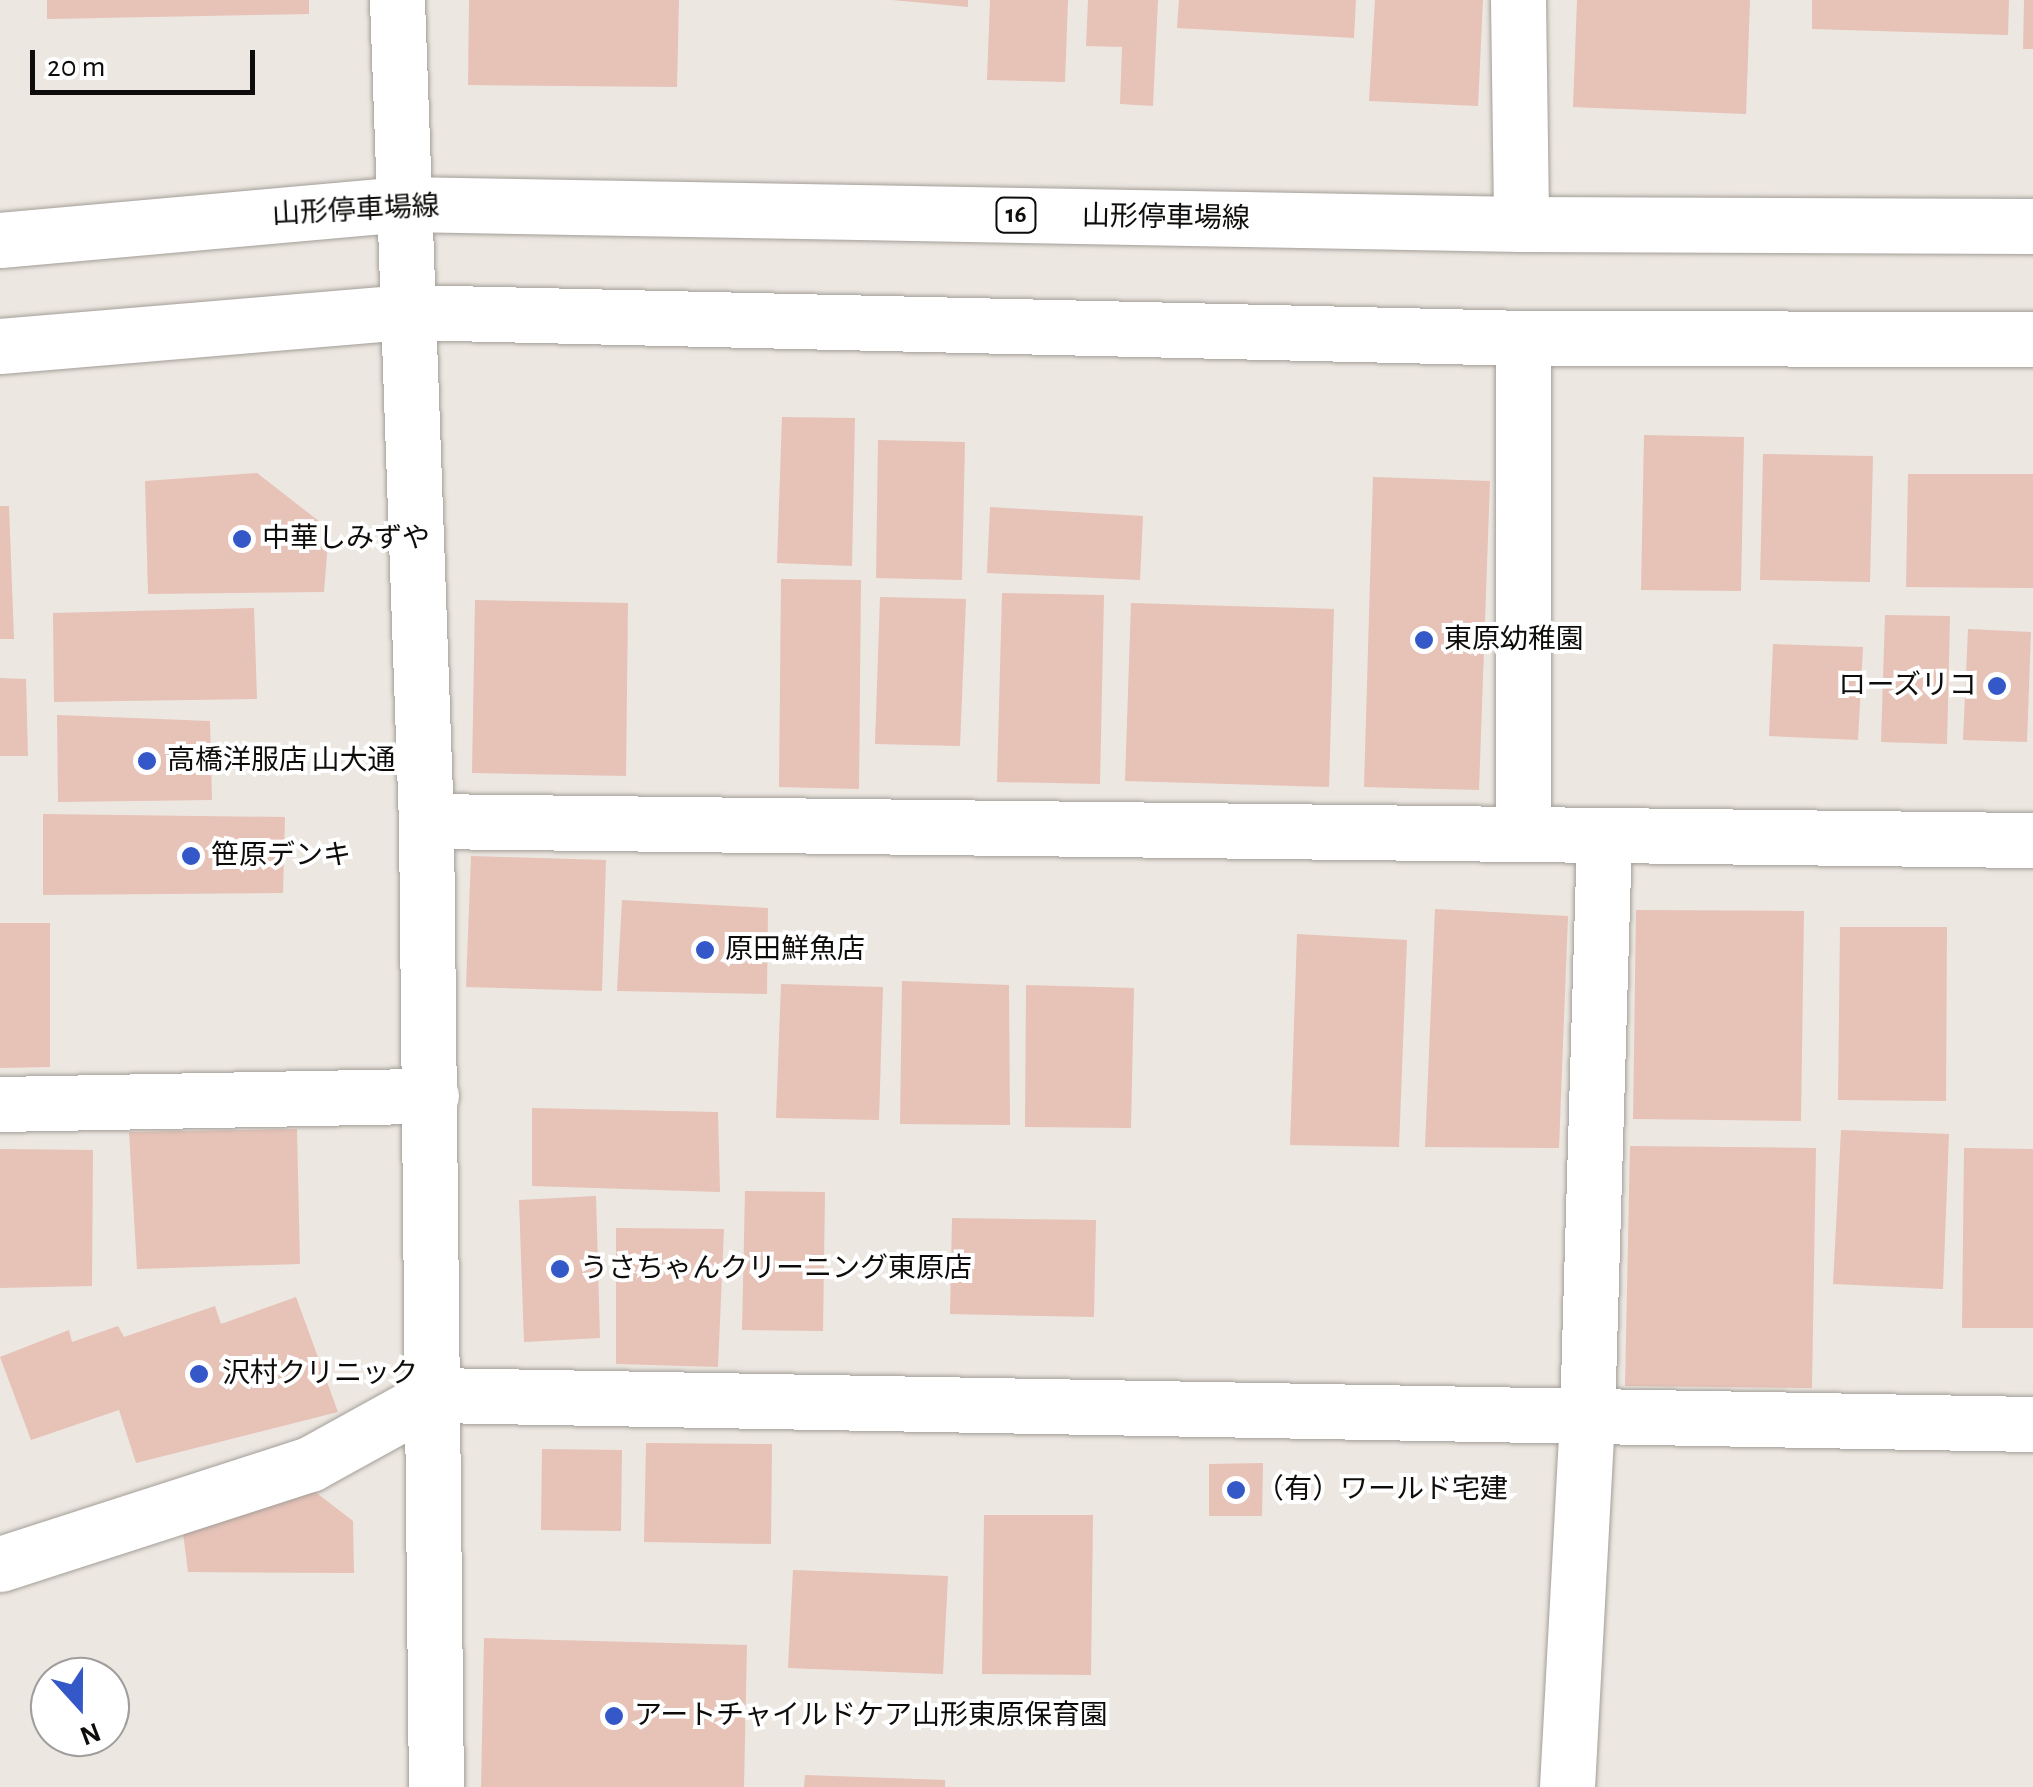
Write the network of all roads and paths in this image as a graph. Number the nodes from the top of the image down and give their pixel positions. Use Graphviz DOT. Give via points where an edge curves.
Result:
graph roads {
  1 [pos="397,0"];
  2 [pos="1518,0"];
  3 [pos="403,204"];
  4 [pos="1521,224"];
  5 [pos="2033,226"];
  6 [pos="0,240"];
  7 [pos="408,312"];
  8 [pos="1523,338"];
  9 [pos="2033,339"];
  10 [pos="0,346"];
  11 [pos="426,821"];
  12 [pos="1524,834"];
  13 [pos="1604,835"];
  14 [pos="2033,840"];
  15 [pos="431,1096"];
  16 [pos="0,1104"];
  17 [pos="435,1395"];
  18 [pos="1587,1416"];
  19 [pos="2033,1424"];
  20 [pos="0,1564"];
  21 [pos="436,1787"];
  22 [pos="1567,1787"];
  1 -- 3 [label="main road"];
  2 -- 4 [label="main road"];
  3 -- 4 [label="main road, 山形停車場線 / 16"];
  3 -- 6 [label="main road, 山形停車場線 / 16"];
  3 -- 7 [label="main road"];
  4 -- 5 [label="main road, 山形停車場線 / 16"];
  7 -- 8 [label="main road"];
  7 -- 10 [label="main road"];
  7 -- 11 [label="main road"];
  8 -- 9 [label="main road"];
  8 -- 12 [label="main road"];
  11 -- 12 [label="main road"];
  11 -- 15 [label="main road"];
  12 -- 13 [label="main road"];
  13 -- 14 [label="main road"];
  13 -- 18 [label="main road"];
  15 -- 16 [label="main road"];
  15 -- 17 [label="main road"];
  17 -- 18 [label="main road"];
  17 -- 20 [label="main road" via="310,1464"];
  17 -- 21 [label="main road"];
  18 -- 19 [label="main road"];
  18 -- 22 [label="main road"];
}
